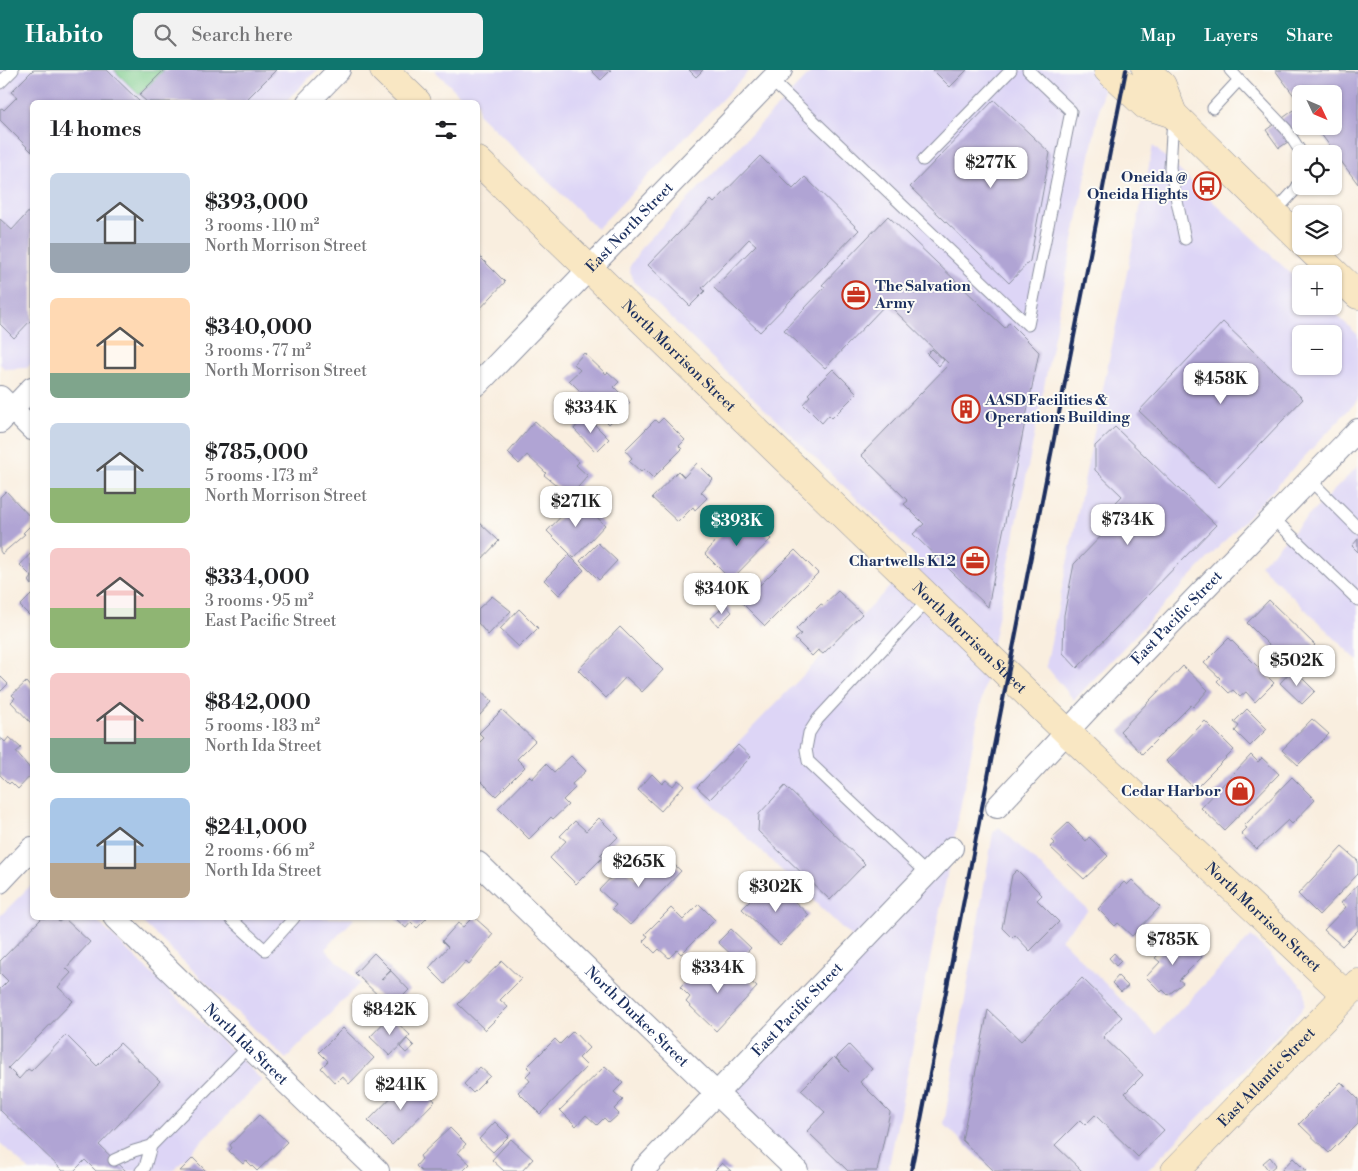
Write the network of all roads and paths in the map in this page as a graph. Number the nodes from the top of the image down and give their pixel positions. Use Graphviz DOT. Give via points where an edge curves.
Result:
graph roads {
  1 [pos="13,70"];
  2 [pos="339,70"];
  3 [pos="384,70"];
  4 [pos="1011,70"];
  5 [pos="1028,70"];
  6 [pos="1108,70"];
  7 [pos="1146,70"];
  8 [pos="1230,70"];
  9 [pos="776,75"];
  10 [pos="1240,80"];
  11 [pos="0,83"];
  12 [pos="310,100"];
  13 [pos="415,100"];
  14 [pos="1213,108"];
  15 [pos="1173,114"];
  16 [pos="1296,145"];
  17 [pos="923,160"];
  18 [pos="480,163"];
  19 [pos="1292,193"];
  20 [pos="1274,213"];
  21 [pos="1292,231"];
  22 [pos="1185,239"];
  23 [pos="1316,255"];
  24 [pos="589,268"];
  25 [pos="1358,295"];
  26 [pos="480,382"];
  27 [pos="30,390"];
  28 [pos="4,409"];
  29 [pos="30,428"];
  30 [pos="1358,430"];
  31 [pos="1310,480"];
  32 [pos="1273,518"];
  33 [pos="1358,528"];
  34 [pos="929,599"];
  35 [pos="1358,600"];
  36 [pos="1067,732"];
  37 [pos="997,807"];
  38 [pos="952,848"];
  39 [pos="30,850"];
  40 [pos="480,865"];
  41 [pos="927,874"];
  42 [pos="0,882"];
  43 [pos="117,920"];
  44 [pos="232,920"];
  45 [pos="292,920"];
  46 [pos="1354,995"];
  47 [pos="248,1046"];
  48 [pos="716,1093"];
  49 [pos="151,1146"];
  50 [pos="114,1160"];
  51 [pos="141,1171"];
  52 [pos="378,1171"];
  53 [pos="642,1171"];
  54 [pos="797,1171"];
  55 [pos="1175,1171"];
  1 -- 11 [label="lane"];
  2 -- 12 [label="street"];
  3 -- 13 [label="street"];
  4 -- 17 [label="lane"];
  5 -- 9 [label="lane" via="1071,111 1028,325"];
  6 -- 15 [label="street" via="1145,105"];
  7 -- 15 [label="street" via="1162,86"];
  8 -- 10 [label="lane"];
  9 -- 24 [label="street, East North Street"];
  10 -- 14 [label="lane"];
  10 -- 16 [label="lane" via="1286,129"];
  15 -- 20 [label="street"];
  15 -- 22 [label="lane" via="1170,168"];
  18 -- 24 [label="street, North Morrison Street"];
  19 -- 20 [label="lane"];
  20 -- 21 [label="street"];
  23 -- 25 [label="street"];
  24 -- 26 [label="street, East North Street"];
  24 -- 34 [label="street, North Morrison Street"];
  27 -- 28 [label="street"];
  28 -- 29 [label="street"];
  30 -- 31 [label="street, East Pacific Street"];
  31 -- 32 [label="street, East Pacific Street"];
  31 -- 33 [label="lane"];
  32 -- 35 [label="lane"];
  32 -- 36 [label="street, East Pacific Street"];
  34 -- 36 [label="street, North Morrison Street"];
  34 -- 41 [label="lane" via="830,704 809,733 806,749 808,761"];
  36 -- 37 [label="street, East Pacific Street"];
  36 -- 46 [label="street, North Morrison Street"];
  38 -- 41 [label="street, East Pacific Street"];
  39 -- 42 [label="street"];
  40 -- 48 [label="street, North Durkee Street"];
  41 -- 48 [label="street, East Pacific Street"];
  43 -- 47 [label="street, North Ida Street"];
  44 -- 45 [label="lane" via="265,950"];
  46 -- 55 [label="street, East Atlantic Street"];
  47 -- 49 [label="lane"];
  47 -- 52 [label="street, North Ida Street"];
  48 -- 53 [label="street, East Pacific Street"];
  48 -- 54 [label="street, North Durkee Street"];
  49 -- 50 [label="lane"];
  49 -- 51 [label="lane"];
}
